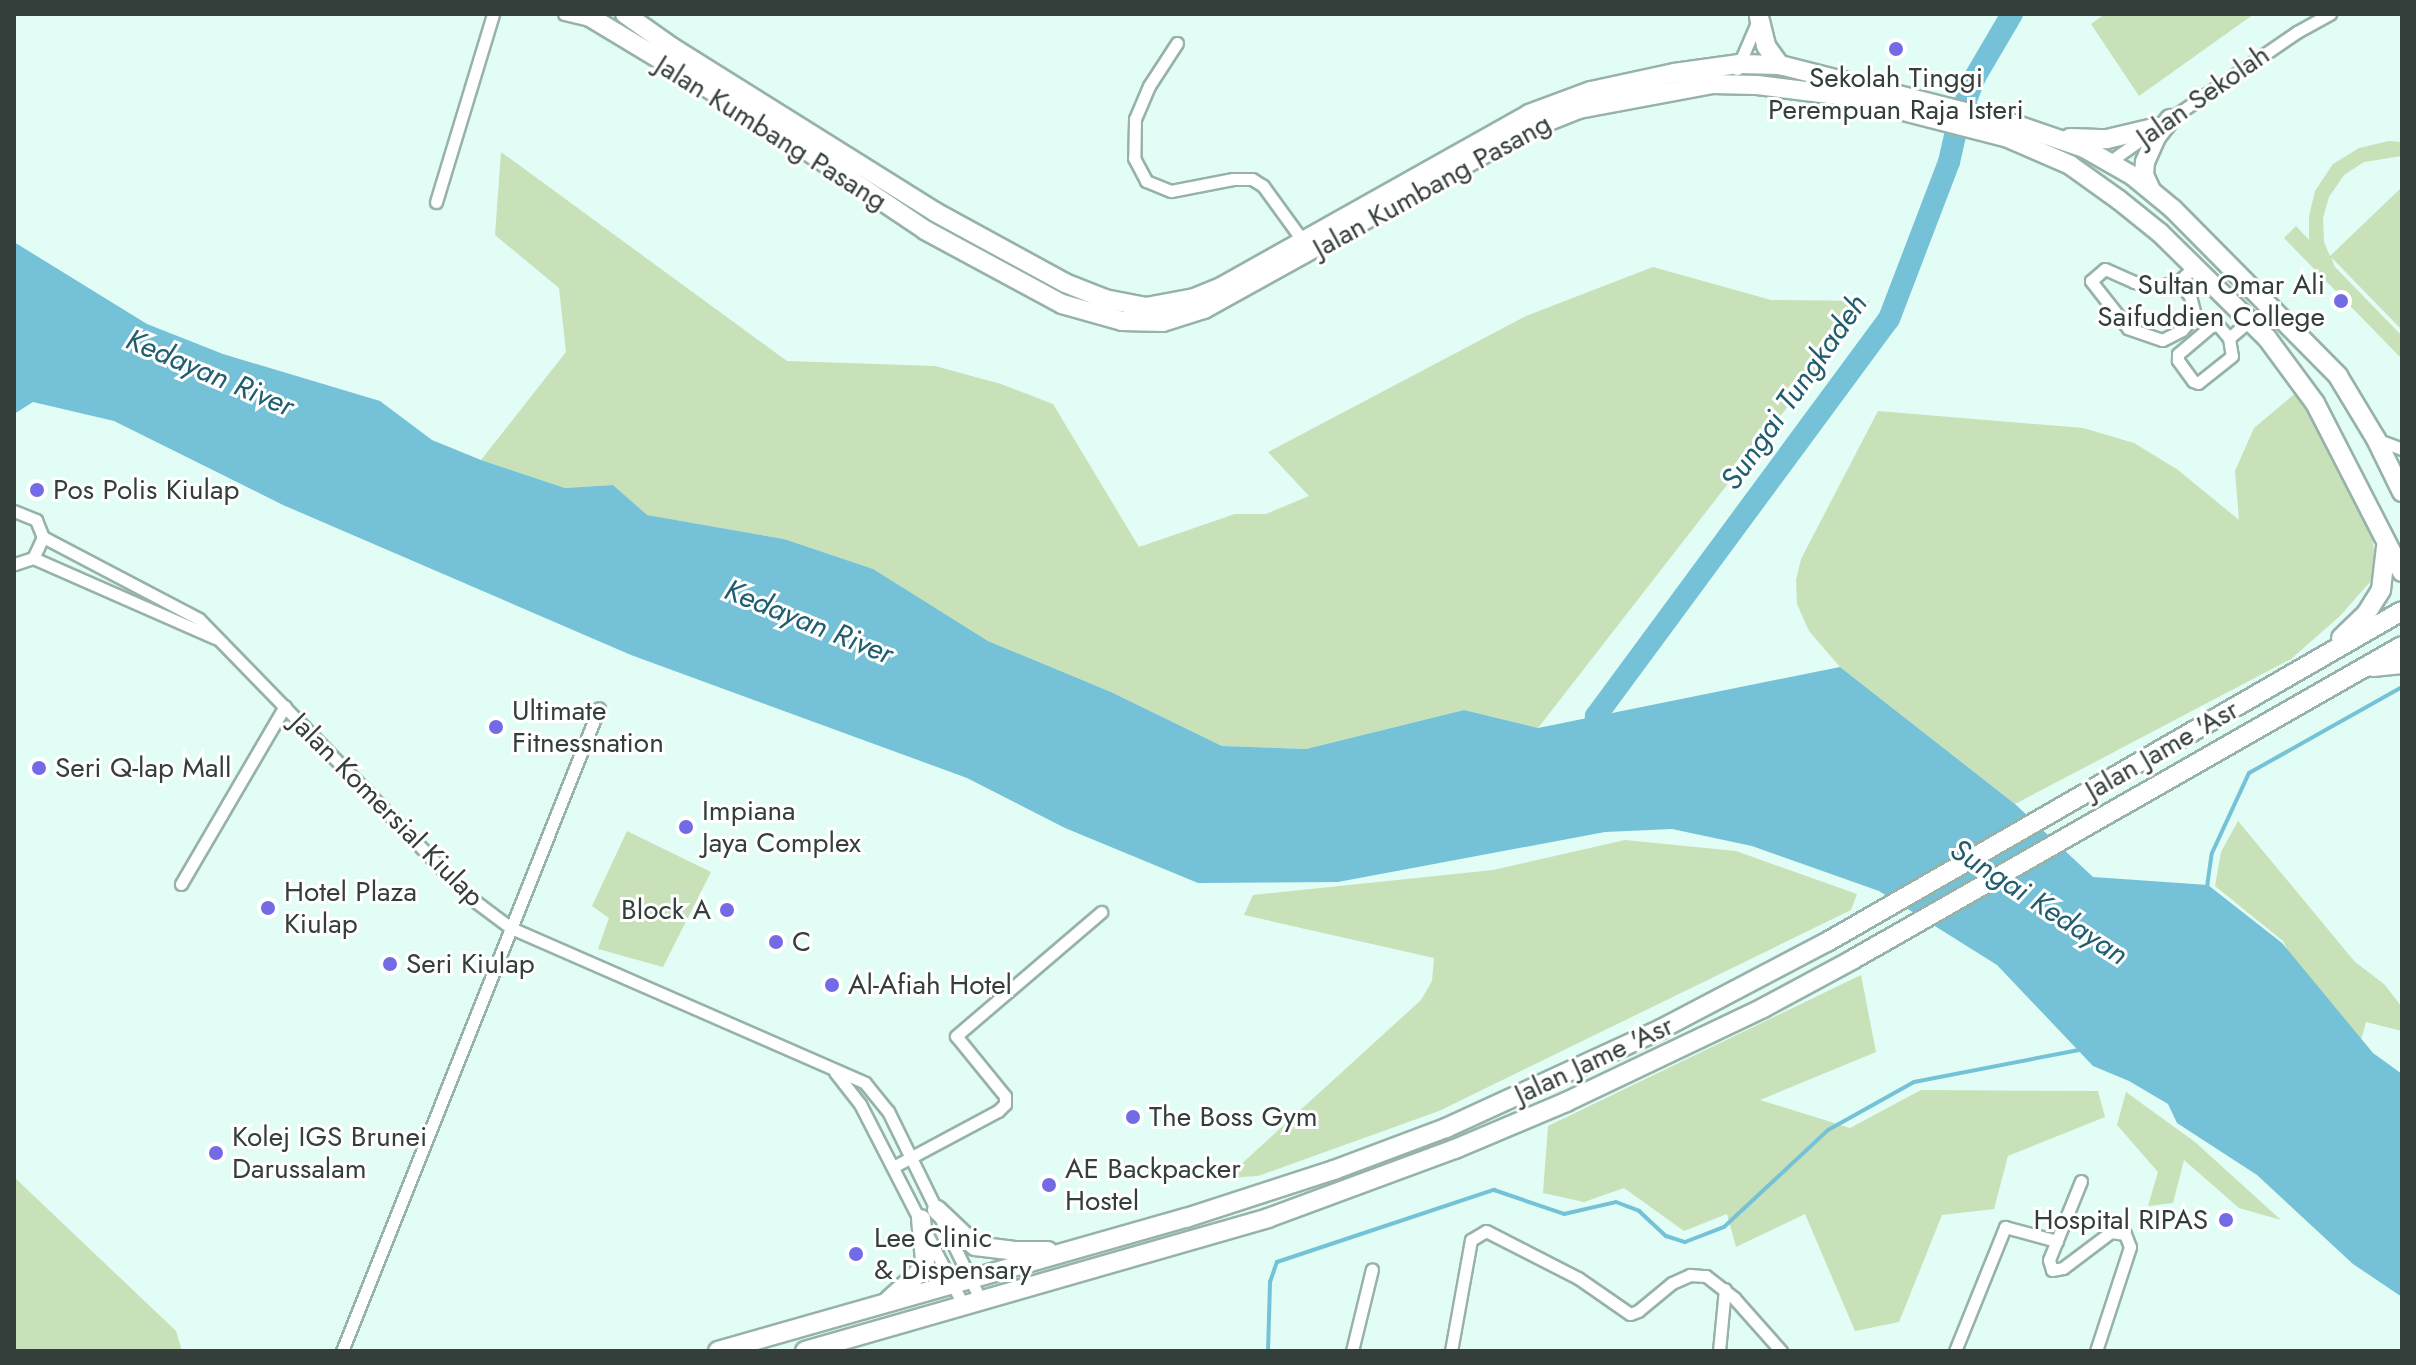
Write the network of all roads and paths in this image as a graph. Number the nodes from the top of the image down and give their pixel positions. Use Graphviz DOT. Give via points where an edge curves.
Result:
graph roads {
  1 [pos="493,14"];
  2 [pos="564,14"];
  3 [pos="625,14"];
  4 [pos="2317,14"];
  5 [pos="2330,14"];
  6 [pos="1760,16"];
  7 [pos="589,18"];
  8 [pos="2297,32"];
  9 [pos="1177,43"];
  10 [pos="1739,64"];
  11 [pos="1780,65"];
  12 [pos="1731,84"];
  13 [pos="1932,110"];
  14 [pos="2164,123"];
  15 [pos="1985,125"];
  16 [pos="2063,138"];
  17 [pos="2052,155"];
  18 [pos="2109,162"];
  19 [pos="2151,190"];
  20 [pos="436,202"];
  21 [pos="2160,233"];
  22 [pos="1303,241"];
  23 [pos="2194,267"];
  24 [pos="2178,282"];
  25 [pos="2249,321"];
  26 [pos="2229,338"];
  27 [pos="2376,439"];
  28 [pos="2402,449"];
  29 [pos="2402,491"];
  30 [pos="14,511"];
  31 [pos="43,537"];
  32 [pos="2386,541"];
  33 [pos="33,558"];
  34 [pos="14,564"];
  35 [pos="2402,572"];
  36 [pos="2402,611"];
  37 [pos="219,640"];
  38 [pos="2402,646"];
  39 [pos="2402,664"];
  40 [pos="2305,668"];
  41 [pos="2362,669"];
  42 [pos="2319,694"];
  43 [pos="285,706"];
  44 [pos="599,708"];
  45 [pos="181,884"];
  46 [pos="1101,912"];
  47 [pos="511,928"];
  48 [pos="835,1072"];
  49 [pos="912,1157"];
  50 [pos="893,1167"];
  51 [pos="2081,1181"];
  52 [pos="929,1214"];
  53 [pos="2057,1241"];
  54 [pos="1071,1251"];
  55 [pos="1372,1269"];
  56 [pos="962,1282"];
  57 [pos="1725,1289"];
  58 [pos="884,1304"];
  59 [pos="973,1304"];
  60 [pos="756,1340"];
  61 [pos="342,1351"];
  62 [pos="698,1351"];
  63 [pos="718,1351"];
  64 [pos="805,1351"];
  65 [pos="1352,1351"];
  66 [pos="1451,1351"];
  67 [pos="1719,1351"];
  68 [pos="1781,1351"];
  69 [pos="1955,1351"];
  70 [pos="2096,1351"];
  1 -- 20 [label="street"];
  2 -- 7 [label="street"];
  3 -- 22 [label="main road, Jalan Kumbang Pasang" via="923,205 1054,278 1105,299 1146,307 1194,298"];
  4 -- 8 [label="street, Jalan Sekolah"];
  5 -- 8 [label="street, Jalan Sekolah"];
  6 -- 10 [label="street"];
  6 -- 11 [label="main road" via="1766,46"];
  7 -- 12 [label="main road, Jalan Kumbang Pasang" via="769,125 925,230 1062,304 1100,318 1142,323 1182,317 1232,296 1551,119 1579,109"];
  8 -- 14 [label="street, Jalan Sekolah"];
  9 -- 22 [label="street" via="1135,119 1134,158 1146,181 1171,191 1252,179 1263,186"];
  10 -- 11 [label="main road, Jalan Kumbang Pasang"];
  10 -- 12 [label="street"];
  10 -- 22 [label="main road, Jalan Kumbang Pasang" via="1564,99"];
  11 -- 13 [label="main road, Jalan Kumbang Pasang"];
  12 -- 13 [label="main road, Jalan Kumbang Pasang" via="1809,89"];
  13 -- 15 [label="main road, Jalan Kumbang Pasang"];
  14 -- 16 [label="main road" via="2107,139"];
  14 -- 18 [label="street, Jalan Sekolah"];
  14 -- 19 [label="main road" via="2148,150 2144,175"];
  15 -- 16 [label="main road, Jalan Kumbang Pasang"];
  15 -- 17 [label="main road, Jalan Kumbang Pasang"];
  16 -- 18 [label="main road, Jalan Kumbang Pasang"];
  17 -- 18 [label="main road"];
  17 -- 21 [label="main road, Jalan Kumbang Pasang"];
  18 -- 19 [label="main road, Jalan Kumbang Pasang"];
  18 -- 21 [label="main road" via="2118,184"];
  19 -- 27 [label="main road, Jalan Kumbang Pasang" via="2338,376"];
  21 -- 23 [label="main road, Jalan Kumbang Pasang"];
  23 -- 24 [label="street"];
  23 -- 25 [label="main road, Jalan Kumbang Pasang"];
  24 -- 24 [label="street" via="2147,286 2105,269 2091,281 2128,328 2162,340 2182,330 2195,315 2190,296"];
  25 -- 26 [label="street"];
  25 -- 32 [label="main road, Jalan Kumbang Pasang" via="2302,383"];
  26 -- 26 [label="street" via="2214,325 2178,354 2193,381 2198,383 2232,356"];
  27 -- 28 [label="street"];
  27 -- 29 [label="main road, Jalan Kumbang Pasang"];
  30 -- 31 [label="street, Jalan Komersial Kiulap" via="36,520"];
  31 -- 33 [label="street"];
  31 -- 37 [label="street, Jalan Komersial Kiulap" via="184,609"];
  32 -- 35 [label="main road, Jalan Kumbang Pasang"];
  32 -- 40 [label="main road" via="2385,576 2366,614"];
  33 -- 34 [label="street"];
  33 -- 37 [label="street, Jalan Komersial Kiulap"];
  36 -- 40 [label="main road, Jalan Jame 'Asr"];
  37 -- 43 [label="street, Jalan Komersial Kiulap"];
  38 -- 41 [label="main road, Jalan Jame 'Asr"];
  39 -- 41 [label="main road"];
  40 -- 42 [label="main road"];
  40 -- 54 [label="main road, Jalan Jame 'Asr" via="1827,942 1661,1029 1446,1128 1289,1185"];
  41 -- 42 [label="main road, Jalan Jame 'Asr"];
  42 -- 59 [label="main road, Jalan Jame 'Asr" via="1852,960 1673,1053 1455,1149 1268,1218"];
  43 -- 45 [label="street"];
  43 -- 47 [label="street, Jalan Komersial Kiulap" via="468,896"];
  44 -- 47 [label="street"];
  46 -- 49 [label="street" via="956,1036 1005,1096 1005,1104"];
  47 -- 48 [label="street, Jalan Komersial Kiulap"];
  47 -- 61 [label="street"];
  48 -- 49 [label="street, Jalan Komersial Kiulap" via="851,1074 874,1093"];
  48 -- 50 [label="street, Jalan Komersial Kiulap" via="860,1104"];
  49 -- 50 [label="street"];
  49 -- 52 [label="street, Jalan Komersial Kiulap"];
  50 -- 52 [label="street, Jalan Komersial Kiulap"];
  51 -- 53 [label="street"];
  52 -- 54 [label="main road" via="975,1246"];
  52 -- 56 [label="street, Jalan Komersial Kiulap"];
  52 -- 56 [label="street, Jalan Komersial Kiulap"];
  52 -- 58 [label="main road" via="925,1261"];
  53 -- 69 [label="street" via="2005,1227"];
  53 -- 70 [label="street" via="2049,1265 2057,1270 2111,1232 2129,1239"];
  54 -- 56 [label="main road, Jalan Jame 'Asr"];
  55 -- 65 [label="street"];
  56 -- 58 [label="main road, Jalan Jame 'Asr"];
  56 -- 59 [label="street, Jalan Komersial Kiulap"];
  56 -- 59 [label="street, Jalan Komersial Kiulap"];
  57 -- 66 [label="street" via="1706,1276 1690,1275 1630,1314 1578,1278 1486,1231 1477,1233 1471,1240"];
  57 -- 67 [label="street"];
  57 -- 68 [label="street"];
  58 -- 60 [label="main road, Jalan Jame 'Asr"];
  59 -- 64 [label="main road, Jalan Jame 'Asr"];
  60 -- 62 [label="main road"];
  60 -- 63 [label="main road, Jalan Jame 'Asr"];
}
